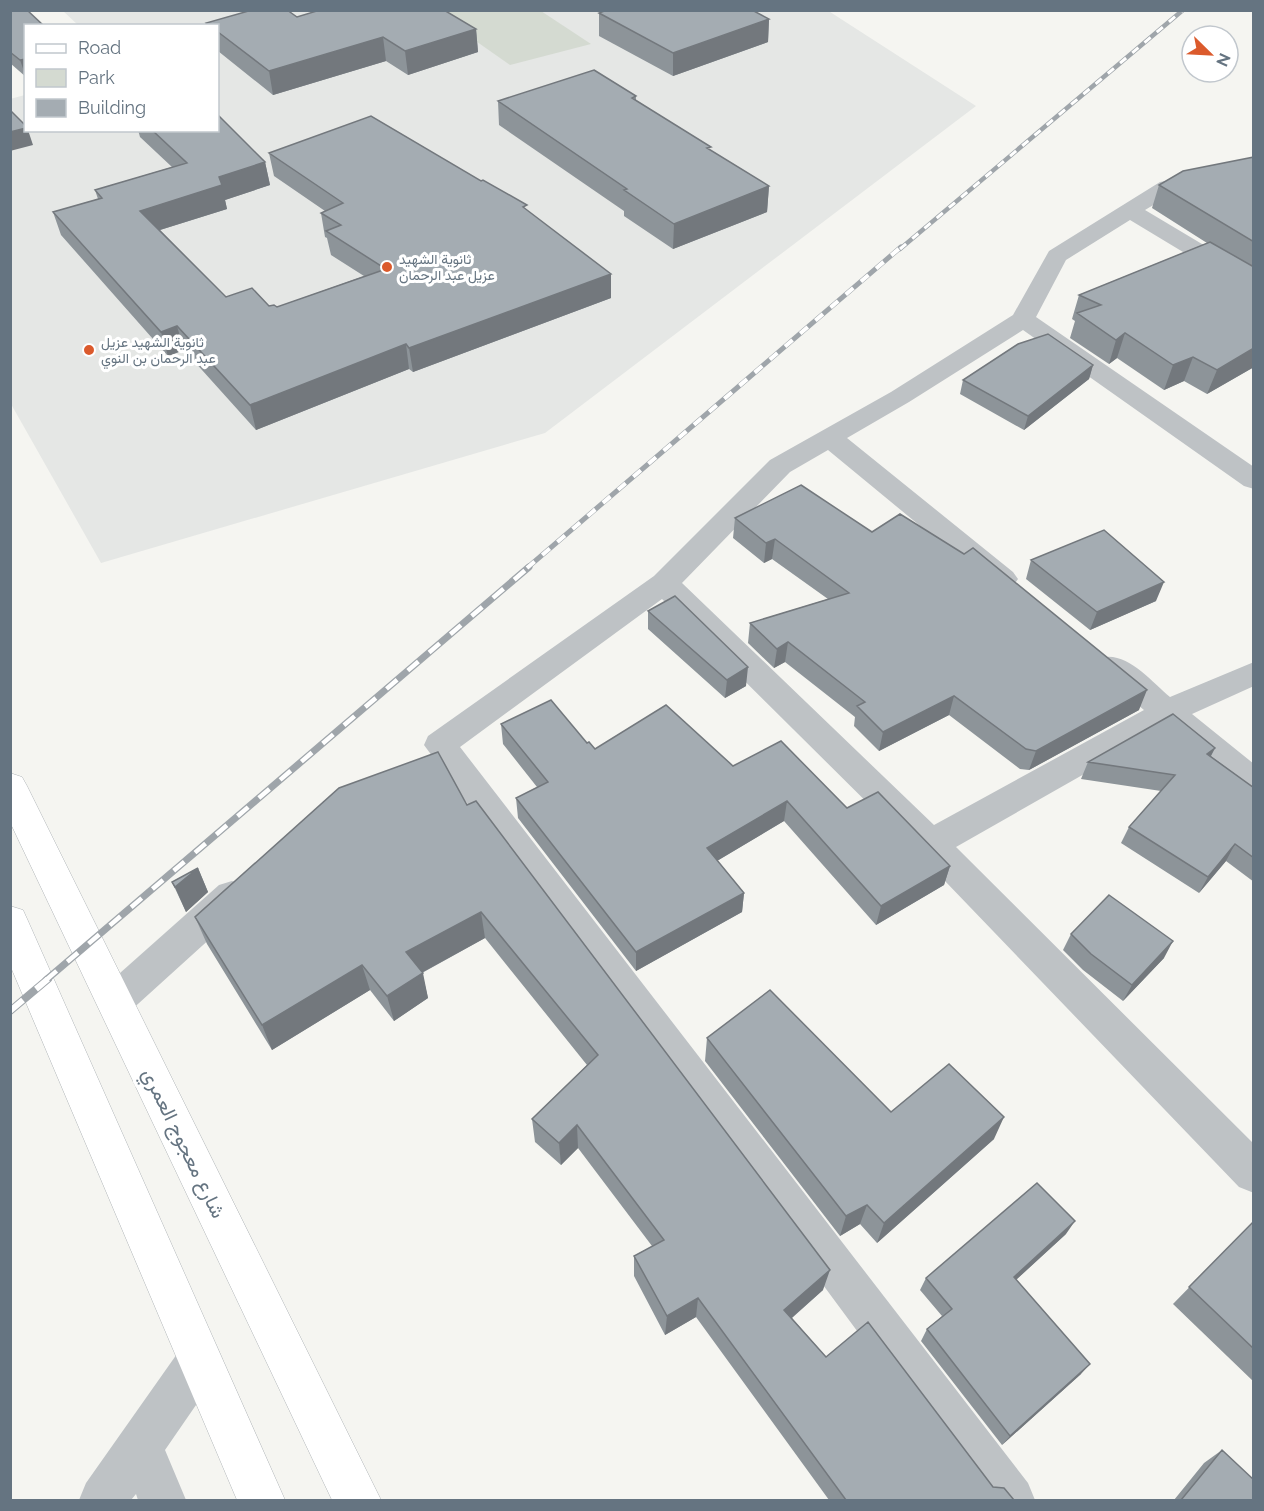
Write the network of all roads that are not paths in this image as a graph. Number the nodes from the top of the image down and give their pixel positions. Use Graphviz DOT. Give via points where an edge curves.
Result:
graph roads {
  1 [pos="1254,170"];
  2 [pos="1131,211"];
  3 [pos="1254,285"];
  4 [pos="1023,319"];
  5 [pos="830,438"];
  6 [pos="1254,480"];
  7 [pos="664,583"];
  8 [pos="1021,594"];
  9 [pos="1094,653"];
  10 [pos="1254,673"];
  11 [pos="1167,712"];
  12 [pos="1254,783"];
  13 [pos="10,786"];
  14 [pos="931,844"];
  15 [pos="254,875"];
  16 [pos="10,921"];
  17 [pos="115,1001"];
  18 [pos="1254,1173"];
  19 [pos="200,1360"];
  20 [pos="140,1446"];
  21 [pos="103,1500"];
  22 [pos="162,1500"];
  23 [pos="261,1500"];
  24 [pos="357,1500"];
  25 [pos="1011,1500"];
  1 -- 2 [label="street" via="1168,187"];
  2 -- 3 [label="street"];
  2 -- 4 [label="street" via="1057,256"];
  4 -- 5 [label="street"];
  4 -- 6 [label="street"];
  5 -- 7 [label="street" via="780,466"];
  5 -- 8 [label="street"];
  7 -- 14 [label="street"];
  7 -- 25 [label="street" via="440,745 436,767"];
  9 -- 11 [label="street"];
  10 -- 11 [label="street"];
  11 -- 12 [label="street"];
  11 -- 14 [label="street"];
  13 -- 17 [label="main road, شارع معجوج العمري"];
  14 -- 18 [label="street"];
  15 -- 17 [label="street"];
  16 -- 19 [label="main road"];
  17 -- 24 [label="main road, شارع معجوج العمري"];
  19 -- 20 [label="street"];
  19 -- 23 [label="main road"];
  20 -- 21 [label="street"];
  20 -- 22 [label="street"];
}
